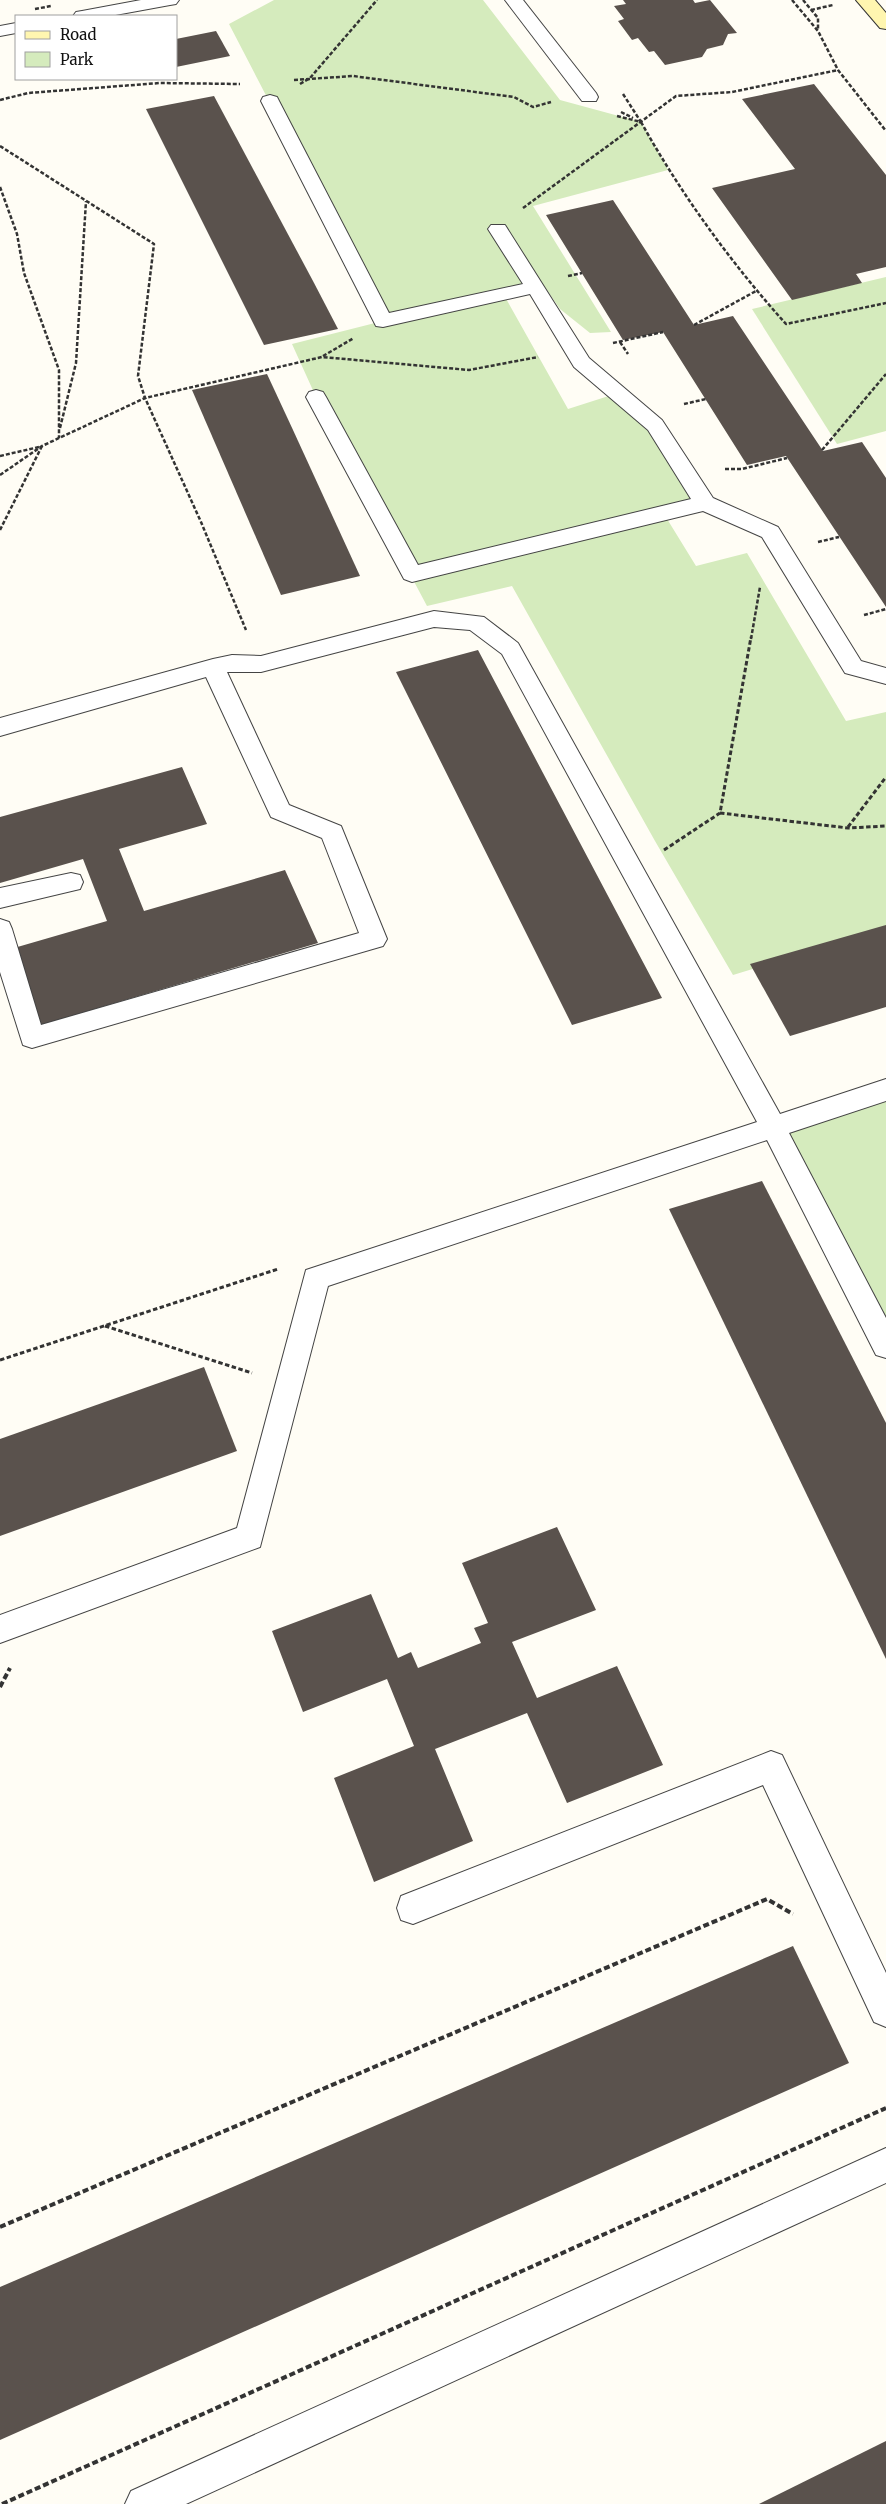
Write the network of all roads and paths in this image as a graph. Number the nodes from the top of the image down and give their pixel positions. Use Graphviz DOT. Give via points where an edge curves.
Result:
graph roads {
  1 [pos="170,0"];
  2 [pos="377,0"];
  3 [pos="514,0"];
  4 [pos="792,0"];
  5 [pos="803,0"];
  6 [pos="865,0"];
  7 [pos="55,5"];
  8 [pos="28,10"];
  9 [pos="88,15"];
  10 [pos="886,24"];
  11 [pos="15,28"];
  12 [pos="0,31"];
  13 [pos="818,31"];
  14 [pos="838,70"];
  15 [pos="310,78"];
  16 [pos="162,80"];
  17 [pos="291,81"];
  18 [pos="160,83"];
  19 [pos="244,84"];
  20 [pos="619,90"];
  21 [pos="589,97"];
  22 [pos="0,100"];
  23 [pos="270,101"];
  24 [pos="551,102"];
  25 [pos="614,115"];
  26 [pos="641,122"];
  27 [pos="886,131"];
  28 [pos="0,146"];
  29 [pos="0,187"];
  30 [pos="86,201"];
  31 [pos="498,229"];
  32 [pos="535,288"];
  33 [pos="756,291"];
  34 [pos="886,302"];
  35 [pos="694,325"];
  36 [pos="663,332"];
  37 [pos="573,350"];
  38 [pos="886,374"];
  39 [pos="316,397"];
  40 [pos="145,398"];
  41 [pos="59,436"];
  42 [pos="42,446"];
  43 [pos="822,450"];
  44 [pos="0,456"];
  45 [pos="787,458"];
  46 [pos="682,469"];
  47 [pos="0,475"];
  48 [pos="705,503"];
  49 [pos="0,530"];
  50 [pos="770,532"];
  51 [pos="261,664"];
  52 [pos="213,667"];
  53 [pos="886,676"];
  54 [pos="0,727"];
  55 [pos="886,777"];
  56 [pos="720,813"];
  57 [pos="886,826"];
  58 [pos="848,828"];
  59 [pos="632,872"];
  60 [pos="71,882"];
  61 [pos="0,898"];
  62 [pos="0,929"];
  63 [pos="886,1090"];
  64 [pos="773,1127"];
  65 [pos="104,1326"];
  66 [pos="886,1346"];
  67 [pos="288,1385"];
  68 [pos="0,1629"];
  69 [pos="413,1908"];
  70 [pos="799,1918"];
  71 [pos="886,2010"];
  72 [pos="886,2108"];
  73 [pos="886,2165"];
  74 [pos="0,2227"];
  75 [pos="2,2504"];
  76 [pos="144,2504"];
  1 -- 9 [label="lane"];
  2 -- 15 [label="path"];
  3 -- 21 [label="lane"];
  4 -- 13 [label="path"];
  5 -- 13 [label="path" via="818,18"];
  6 -- 10 [label="main road"];
  7 -- 8 [label="path"];
  11 -- 12 [label="lane"];
  13 -- 14 [label="path"];
  14 -- 26 [label="path" via="732,92 676,96"];
  14 -- 27 [label="path"];
  15 -- 17 [label="path"];
  15 -- 23 [label="path"];
  15 -- 24 [label="path" via="353,76 514,97 533,107"];
  16 -- 18 [label="path"];
  18 -- 19 [label="path"];
  18 -- 22 [label="path" via="28,93"];
  20 -- 26 [label="path"];
  21 -- 26 [label="path"];
  23 -- 32 [label="lane" via="383,321"];
  25 -- 26 [label="path"];
  26 -- 31 [label="path"];
  26 -- 33 [label="path" via="668,170"];
  28 -- 30 [label="path"];
  29 -- 41 [label="path" via="17,234 24,273 58,370"];
  30 -- 40 [label="path" via="154,244 138,376"];
  30 -- 41 [label="path" via="76,363"];
  31 -- 32 [label="lane"];
  32 -- 37 [label="lane"];
  33 -- 34 [label="path" via="786,324"];
  33 -- 35 [label="path"];
  36 -- 37 [label="path"];
  37 -- 40 [label="path" via="469,370 322,357"];
  37 -- 46 [label="lane" via="581,362 656,425"];
  38 -- 43 [label="path"];
  39 -- 48 [label="lane" via="412,574"];
  40 -- 41 [label="path"];
  40 -- 51 [label="path"];
  41 -- 42 [label="path"];
  42 -- 44 [label="path"];
  42 -- 47 [label="path"];
  42 -- 49 [label="path"];
  45 -- 46 [label="path" via="742,468"];
  46 -- 48 [label="lane"];
  48 -- 50 [label="lane"];
  50 -- 53 [label="lane" via="853,667"];
  50 -- 56 [label="path"];
  51 -- 52 [label="lane" via="232,663"];
  51 -- 59 [label="lane" via="434,619 476,624 510,650"];
  52 -- 54 [label="lane"];
  52 -- 62 [label="lane" via="280,811 332,832 374,939 32,1038"];
  55 -- 58 [label="path"];
  56 -- 58 [label="path"];
  56 -- 59 [label="path"];
  57 -- 58 [label="path"];
  59 -- 64 [label="lane"];
  60 -- 61 [label="lane"];
  63 -- 64 [label="lane"];
  64 -- 66 [label="lane"];
  64 -- 67 [label="lane" via="316,1278"];
  65 -- 67 [label="path"];
  67 -- 68 [label="lane" via="249,1537"];
  69 -- 71 [label="lane" via="771,1766"];
  70 -- 74 [label="path" via="767,1898"];
  72 -- 75 [label="path"];
  73 -- 76 [label="lane"];
}
